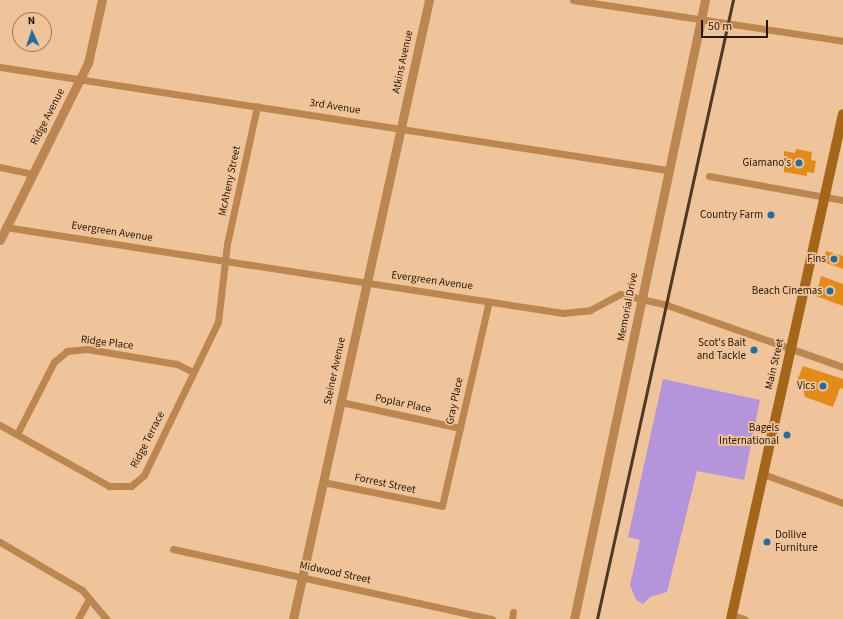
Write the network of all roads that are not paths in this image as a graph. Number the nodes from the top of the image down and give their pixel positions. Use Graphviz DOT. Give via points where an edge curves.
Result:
graph roads {
  1 [pos="102,0"];
  2 [pos="429,0"];
  3 [pos="573,0"];
  4 [pos="705,0"];
  5 [pos="701,20"];
  6 [pos="843,41"];
  7 [pos="0,66"];
  8 [pos="80,79"];
  9 [pos="257,106"];
  10 [pos="843,114"];
  11 [pos="401,129"];
  12 [pos="0,167"];
  13 [pos="667,170"];
  14 [pos="33,174"];
  15 [pos="709,176"];
  16 [pos="825,196"];
  17 [pos="843,200"];
  18 [pos="5,227"];
  19 [pos="0,240"];
  20 [pos="226,261"];
  21 [pos="367,283"];
  22 [pos="642,299"];
  23 [pos="489,301"];
  24 [pos="790,349"];
  25 [pos="843,367"];
  26 [pos="193,372"];
  27 [pos="341,402"];
  28 [pos="0,425"];
  29 [pos="460,428"];
  30 [pos="17,434"];
  31 [pos="763,474"];
  32 [pos="323,482"];
  33 [pos="843,503"];
  34 [pos="442,506"];
  35 [pos="0,542"];
  36 [pos="173,549"];
  37 [pos="302,577"];
  38 [pos="89,599"];
  39 [pos="731,617"];
  40 [pos="78,619"];
  41 [pos="106,619"];
  42 [pos="293,619"];
  43 [pos="492,619"];
  44 [pos="574,619"];
  45 [pos="744,619"];
  1 -- 8 [label="street, Ridge Avenue" via="88,63"];
  2 -- 11 [label="street, Atkins Avenue"];
  3 -- 5 [label="street"];
  4 -- 5 [label="street, Memorial Drive"];
  5 -- 6 [label="street"];
  5 -- 13 [label="street, Memorial Drive"];
  7 -- 8 [label="street, 3rd Avenue"];
  8 -- 9 [label="street, 3rd Avenue"];
  8 -- 14 [label="street, Ridge Avenue"];
  9 -- 11 [label="street, 3rd Avenue"];
  9 -- 20 [label="street, McAheny Street"];
  10 -- 16 [label="main road, Main Street"];
  11 -- 13 [label="street, 3rd Avenue"];
  11 -- 21 [label="street, Steiner Avenue"];
  12 -- 14 [label="street"];
  13 -- 22 [label="street, Memorial Drive"];
  14 -- 18 [label="street, Ridge Avenue"];
  15 -- 16 [label="street"];
  16 -- 17 [label="street"];
  16 -- 24 [label="main road, Main Street"];
  18 -- 19 [label="street, Ridge Avenue"];
  18 -- 20 [label="street, Evergreen Avenue"];
  20 -- 21 [label="street, Evergreen Avenue"];
  20 -- 26 [label="street, Ridge Terrace" via="218,322"];
  21 -- 23 [label="street, Evergreen Avenue"];
  21 -- 27 [label="street, Steiner Avenue"];
  22 -- 23 [label="street, Evergreen Avenue" via="620,294 574,313"];
  22 -- 24 [label="street, Evergreen Avenue"];
  22 -- 44 [label="street, Memorial Drive"];
  23 -- 29 [label="street, Gray Place"];
  24 -- 25 [label="street, Evergreen Avenue"];
  24 -- 31 [label="main road, Main Street"];
  26 -- 30 [label="street, Ridge Place" via="177,364 87,349 67,351 54,362"];
  26 -- 30 [label="street, Ridge Terrace" via="148,468 130,486 109,486"];
  27 -- 29 [label="street, Poplar Place"];
  27 -- 32 [label="street, Steiner Avenue"];
  28 -- 30 [label="street, Ridge Terrace"];
  29 -- 34 [label="street, Gray Place"];
  31 -- 33 [label="street"];
  31 -- 39 [label="main road, Main Street"];
  32 -- 34 [label="street, Forrest Street"];
  32 -- 37 [label="street, Steiner Avenue"];
  35 -- 38 [label="street" via="82,590"];
  36 -- 37 [label="street, Midwood Street"];
  37 -- 42 [label="street, Steiner Avenue"];
  37 -- 43 [label="street, Midwood Street"];
  38 -- 40 [label="street"];
  38 -- 41 [label="street"];
  39 -- 45 [label="street"];
}
